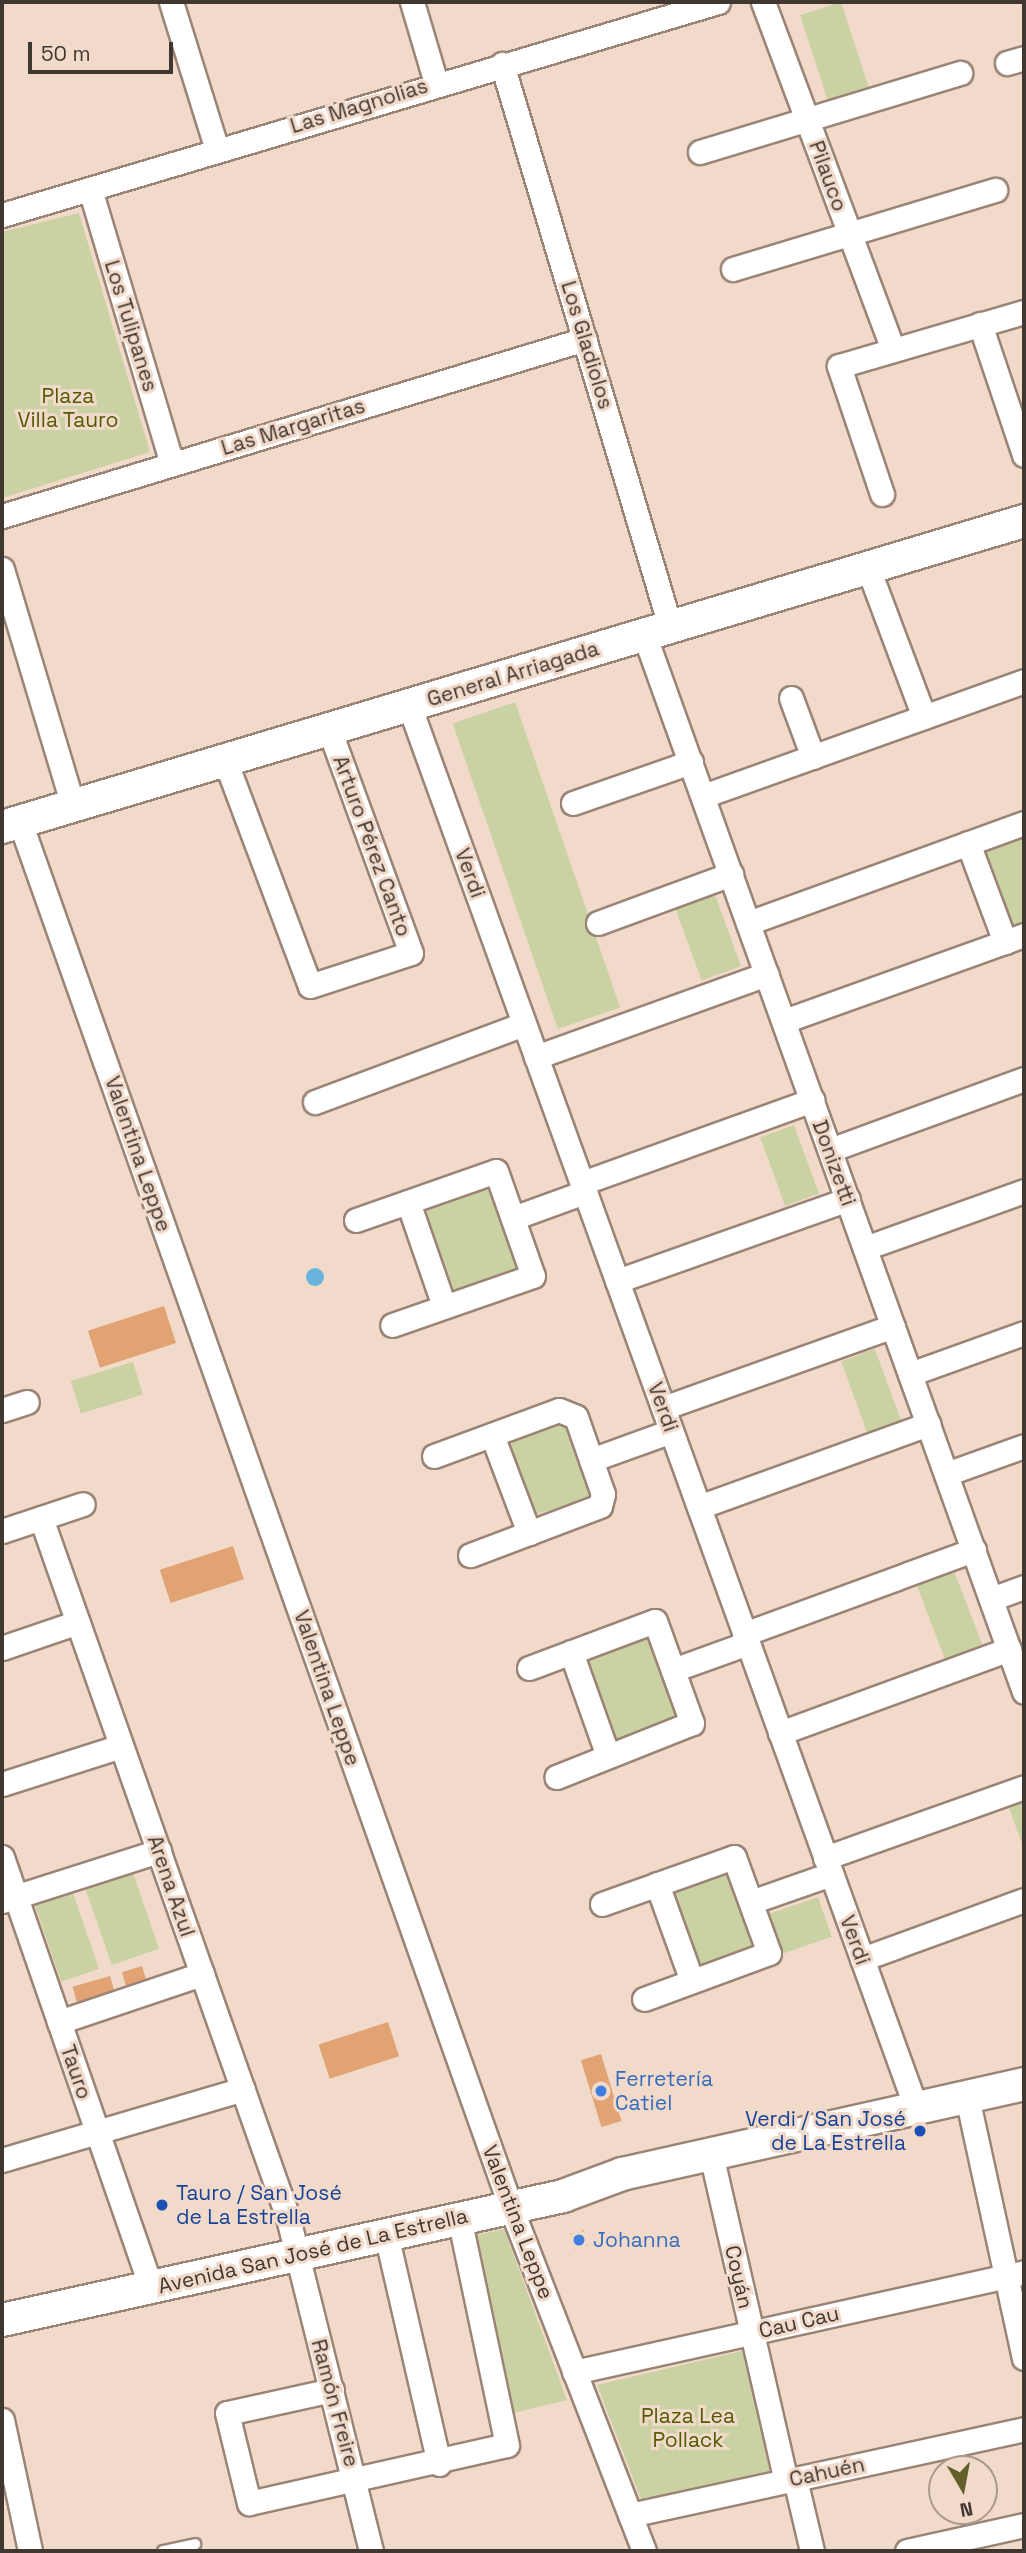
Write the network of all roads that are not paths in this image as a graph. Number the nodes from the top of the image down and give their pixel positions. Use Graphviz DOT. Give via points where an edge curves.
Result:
graph roads {
  1 [pos="172,2"];
  2 [pos="412,2"];
  3 [pos="718,2"];
  4 [pos="764,2"];
  5 [pos="652,10"];
  6 [pos="502,64"];
  7 [pos="960,73"];
  8 [pos="436,83"];
  9 [pos="807,120"];
  10 [pos="217,150"];
  11 [pos="700,152"];
  12 [pos="90,189"];
  13 [pos="995,190"];
  14 [pos="2,215"];
  15 [pos="849,233"];
  16 [pos="733,269"];
  17 [pos="1024,312"];
  18 [pos="980,324"];
  19 [pos="585,339"];
  20 [pos="892,350"];
  21 [pos="1024,456"];
  22 [pos="172,464"];
  23 [pos="882,494"];
  24 [pos="2,516"];
  25 [pos="1024,521"];
  26 [pos="868,568"];
  27 [pos="2,569"];
  28 [pos="657,630"];
  29 [pos="1024,681"];
  30 [pos="790,698"];
  31 [pos="409,705"];
  32 [pos="924,717"];
  33 [pos="329,729"];
  34 [pos="813,757"];
  35 [pos="225,760"];
  36 [pos="691,762"];
  37 [pos="703,796"];
  38 [pos="573,803"];
  39 [pos="72,806"];
  40 [pos="1024,823"];
  41 [pos="11,824"];
  42 [pos="968,844"];
  43 [pos="731,874"];
  44 [pos="598,923"];
  45 [pos="748,923"];
  46 [pos="1015,938"];
  47 [pos="767,974"];
  48 [pos="784,1021"];
  49 [pos="524,1024"];
  50 [pos="536,1057"];
  51 [pos="1024,1079"];
  52 [pos="812,1100"];
  53 [pos="315,1102"];
  54 [pos="830,1150"];
  55 [pos="584,1187"];
  56 [pos="1024,1191"];
  57 [pos="848,1199"];
  58 [pos="408,1202"];
  59 [pos="513,1218"];
  60 [pos="356,1220"];
  61 [pos="865,1248"];
  62 [pos="617,1281"];
  63 [pos="444,1306"];
  64 [pos="392,1325"];
  65 [pos="893,1325"];
  66 [pos="1024,1333"];
  67 [pos="910,1374"];
  68 [pos="27,1402"];
  69 [pos="663,1408"];
  70 [pos="2,1410"];
  71 [pos="928,1424"];
  72 [pos="671,1431"];
  73 [pos="492,1435"];
  74 [pos="1024,1446"];
  75 [pos="434,1457"];
  76 [pos="591,1460"];
  77 [pos="946,1474"];
  78 [pos="83,1504"];
  79 [pos="699,1507"];
  80 [pos="41,1518"];
  81 [pos="2,1531"];
  82 [pos="529,1533"];
  83 [pos="974,1550"];
  84 [pos="470,1555"];
  85 [pos="1024,1587"];
  86 [pos="991,1599"];
  87 [pos="78,1622"];
  88 [pos="746,1638"];
  89 [pos="2,1648"];
  90 [pos="1009,1649"];
  91 [pos="571,1652"];
  92 [pos="529,1668"];
  93 [pos="673,1670"];
  94 [pos="1024,1692"];
  95 [pos="780,1733"];
  96 [pos="121,1746"];
  97 [pos="608,1756"];
  98 [pos="556,1777"];
  99 [pos="2,1784"];
  100 [pos="1024,1787"];
  101 [pos="159,1851"];
  102 [pos="2,1857"];
  103 [pos="828,1866"];
  104 [pos="657,1884"];
  105 [pos="9,1899"];
  106 [pos="1024,1900"];
  107 [pos="751,1902"];
  108 [pos="602,1904"];
  109 [pos="862,1959"];
  110 [pos="202,1974"];
  111 [pos="692,1982"];
  112 [pos="644,1999"];
  113 [pos="59,2022"];
  114 [pos="1024,2084"];
  115 [pos="243,2089"];
  116 [pos="967,2097"];
  117 [pos="916,2108"];
  118 [pos="97,2132"];
  119 [pos="711,2154"];
  120 [pos="2,2160"];
  121 [pos="508,2199"];
  122 [pos="459,2218"];
  123 [pos="386,2234"];
  124 [pos="294,2247"];
  125 [pos="1015,2274"];
  126 [pos="148,2280"];
  127 [pos="2,2305"];
  128 [pos="2,2320"];
  129 [pos="752,2332"];
  130 [pos="1024,2358"];
  131 [pos="574,2372"];
  132 [pos="331,2390"];
  133 [pos="2,2420"];
  134 [pos="1024,2429"];
  135 [pos="439,2464"];
  136 [pos="356,2480"];
  137 [pos="791,2480"];
  138 [pos="630,2515"];
  139 [pos="1024,2525"];
  140 [pos="195,2544"];
  141 [pos="30,2551"];
  142 [pos="163,2551"];
  143 [pos="371,2551"];
  144 [pos="643,2551"];
  145 [pos="812,2551"];
  146 [pos="907,2551"];
  1 -- 10 [label="street"];
  2 -- 8 [label="street"];
  3 -- 5 [label="street, Las Magnolias"];
  4 -- 9 [label="street, Pilauco"];
  5 -- 6 [label="street, Las Magnolias"];
  6 -- 8 [label="street, Las Magnolias"];
  6 -- 19 [label="street, Los Gladiolos"];
  7 -- 9 [label="street"];
  8 -- 10 [label="street, Las Magnolias"];
  9 -- 11 [label="street"];
  9 -- 15 [label="street, Pilauco"];
  10 -- 12 [label="street, Las Magnolias"];
  12 -- 14 [label="street, Las Magnolias"];
  12 -- 22 [label="street, Los Tulipanes"];
  13 -- 15 [label="street"];
  15 -- 16 [label="street"];
  15 -- 20 [label="street, Pilauco"];
  17 -- 18 [label="street"];
  18 -- 20 [label="street"];
  18 -- 21 [label="street"];
  19 -- 22 [label="street, Las Margaritas"];
  19 -- 28 [label="street, Los Gladiolos"];
  20 -- 23 [label="street" via="839,366"];
  22 -- 24 [label="street, Las Margaritas"];
  25 -- 26 [label="main road, General Arriagada"];
  26 -- 28 [label="main road, General Arriagada"];
  26 -- 32 [label="street"];
  27 -- 39 [label="street"];
  28 -- 31 [label="main road, General Arriagada"];
  28 -- 36 [label="street, Donizetti"];
  29 -- 32 [label="street"];
  30 -- 34 [label="street"];
  31 -- 33 [label="main road, General Arriagada"];
  31 -- 49 [label="street, Verdi"];
  32 -- 34 [label="street"];
  33 -- 35 [label="main road, General Arriagada"];
  33 -- 35 [label="street, Arturo Pérez Canto" via="411,953 310,986"];
  34 -- 37 [label="street"];
  35 -- 39 [label="main road, General Arriagada"];
  36 -- 37 [label="street, Donizetti"];
  36 -- 38 [label="street"];
  37 -- 43 [label="street, Donizetti"];
  39 -- 41 [label="main road, General Arriagada"];
  40 -- 42 [label="street"];
  41 -- 121 [label="street, Valentina Leppe"];
  42 -- 45 [label="street"];
  42 -- 46 [label="street"];
  43 -- 44 [label="street"];
  43 -- 45 [label="street, Donizetti"];
  45 -- 47 [label="street, Donizetti"];
  46 -- 48 [label="street"];
  47 -- 48 [label="street, Donizetti"];
  47 -- 50 [label="street"];
  48 -- 52 [label="street, Donizetti"];
  49 -- 50 [label="street, Verdi"];
  49 -- 53 [label="street"];
  50 -- 55 [label="street, Verdi"];
  51 -- 54 [label="street"];
  52 -- 54 [label="street, Donizetti"];
  52 -- 55 [label="street"];
  54 -- 57 [label="street, Donizetti"];
  55 -- 59 [label="street"];
  55 -- 62 [label="street, Verdi"];
  56 -- 61 [label="street"];
  57 -- 61 [label="street, Donizetti"];
  57 -- 62 [label="street"];
  58 -- 59 [label="street" via="496,1171"];
  58 -- 60 [label="street"];
  58 -- 63 [label="street"];
  59 -- 63 [label="street" via="533,1276"];
  61 -- 65 [label="street, Donizetti"];
  62 -- 69 [label="street, Verdi"];
  63 -- 64 [label="street"];
  65 -- 67 [label="street, Donizetti"];
  65 -- 69 [label="street"];
  66 -- 67 [label="street"];
  67 -- 71 [label="street, Donizetti"];
  68 -- 70 [label="street"];
  69 -- 72 [label="street, Verdi"];
  71 -- 77 [label="street, Donizetti"];
  71 -- 79 [label="street"];
  72 -- 76 [label="street"];
  72 -- 79 [label="street, Verdi"];
  73 -- 75 [label="street"];
  73 -- 76 [label="street" via="569,1410"];
  73 -- 82 [label="street"];
  74 -- 77 [label="street"];
  76 -- 82 [label="street" via="600,1506"];
  77 -- 83 [label="street, Donizetti"];
  78 -- 80 [label="street"];
  79 -- 88 [label="street, Verdi"];
  80 -- 81 [label="street"];
  80 -- 87 [label="street, Arena Azul"];
  82 -- 84 [label="street"];
  83 -- 86 [label="street, Donizetti"];
  83 -- 88 [label="street"];
  85 -- 86 [label="street"];
  86 -- 90 [label="street, Donizetti"];
  87 -- 89 [label="street"];
  87 -- 96 [label="street, Arena Azul"];
  88 -- 93 [label="street"];
  88 -- 95 [label="street, Verdi"];
  90 -- 94 [label="street, Donizetti"];
  90 -- 95 [label="street"];
  91 -- 92 [label="street"];
  91 -- 93 [label="street" via="655,1621"];
  91 -- 97 [label="street"];
  93 -- 97 [label="street" via="692,1723"];
  95 -- 103 [label="street, Verdi"];
  96 -- 99 [label="street"];
  96 -- 101 [label="street, Arena Azul"];
  97 -- 98 [label="street"];
  100 -- 103 [label="street"];
  101 -- 105 [label="street"];
  101 -- 110 [label="street, Arena Azul"];
  102 -- 105 [label="street, Tauro"];
  103 -- 107 [label="street"];
  103 -- 109 [label="street, Verdi"];
  104 -- 107 [label="street" via="734,1857"];
  104 -- 108 [label="street"];
  104 -- 111 [label="street"];
  105 -- 113 [label="street, Tauro"];
  106 -- 109 [label="street"];
  107 -- 111 [label="street" via="769,1953"];
  109 -- 117 [label="street, Verdi"];
  110 -- 113 [label="street"];
  110 -- 115 [label="street, Arena Azul"];
  111 -- 112 [label="street"];
  113 -- 118 [label="street, Tauro"];
  114 -- 116 [label="main road, Avenida San José de La Estrella"];
  115 -- 118 [label="street"];
  115 -- 124 [label="street, Arena Azul"];
  116 -- 117 [label="main road, Avenida San José de La Estrella"];
  116 -- 125 [label="street"];
  117 -- 119 [label="main road, Avenida San José de La Estrella"];
  118 -- 120 [label="street"];
  118 -- 126 [label="street, Tauro"];
  119 -- 121 [label="main road, Avenida San José de La Estrella" via="622,2174 575,2175"];
  119 -- 129 [label="street, Coyán"];
  121 -- 122 [label="main road, Avenida San José de La Estrella"];
  121 -- 124 [label="main road, Avenida San José de La Estrella"];
  121 -- 131 [label="street, Valentina Leppe"];
  122 -- 123 [label="main road, Avenida San José de La Estrella"];
  122 -- 135 [label="street" via="507,2445"];
  123 -- 124 [label="main road, Avenida San José de La Estrella"];
  123 -- 135 [label="street"];
  124 -- 126 [label="main road, Avenida San José de La Estrella"];
  124 -- 132 [label="street, Ramón Freire"];
  125 -- 129 [label="street, Cau Cau"];
  125 -- 130 [label="street"];
  126 -- 127 [label="main road, Avenida San José de La Estrella"];
  126 -- 128 [label="main road, Avenida San José de La Estrella"];
  129 -- 131 [label="street, Cau Cau"];
  129 -- 137 [label="street, Coyán"];
  131 -- 138 [label="street, Valentina Leppe"];
  132 -- 136 [label="street, Ramón Freire"];
  132 -- 136 [label="street" via="227,2413 249,2503"];
  133 -- 141 [label="street"];
  134 -- 137 [label="street, Cahuén"];
  135 -- 136 [label="street"];
  136 -- 143 [label="street, Ramón Freire"];
  137 -- 138 [label="street, Cahuén"];
  137 -- 145 [label="street, Coyán"];
  138 -- 144 [label="street, Valentina Leppe"];
  139 -- 146 [label="street"];
  140 -- 142 [label="lane"];
}
